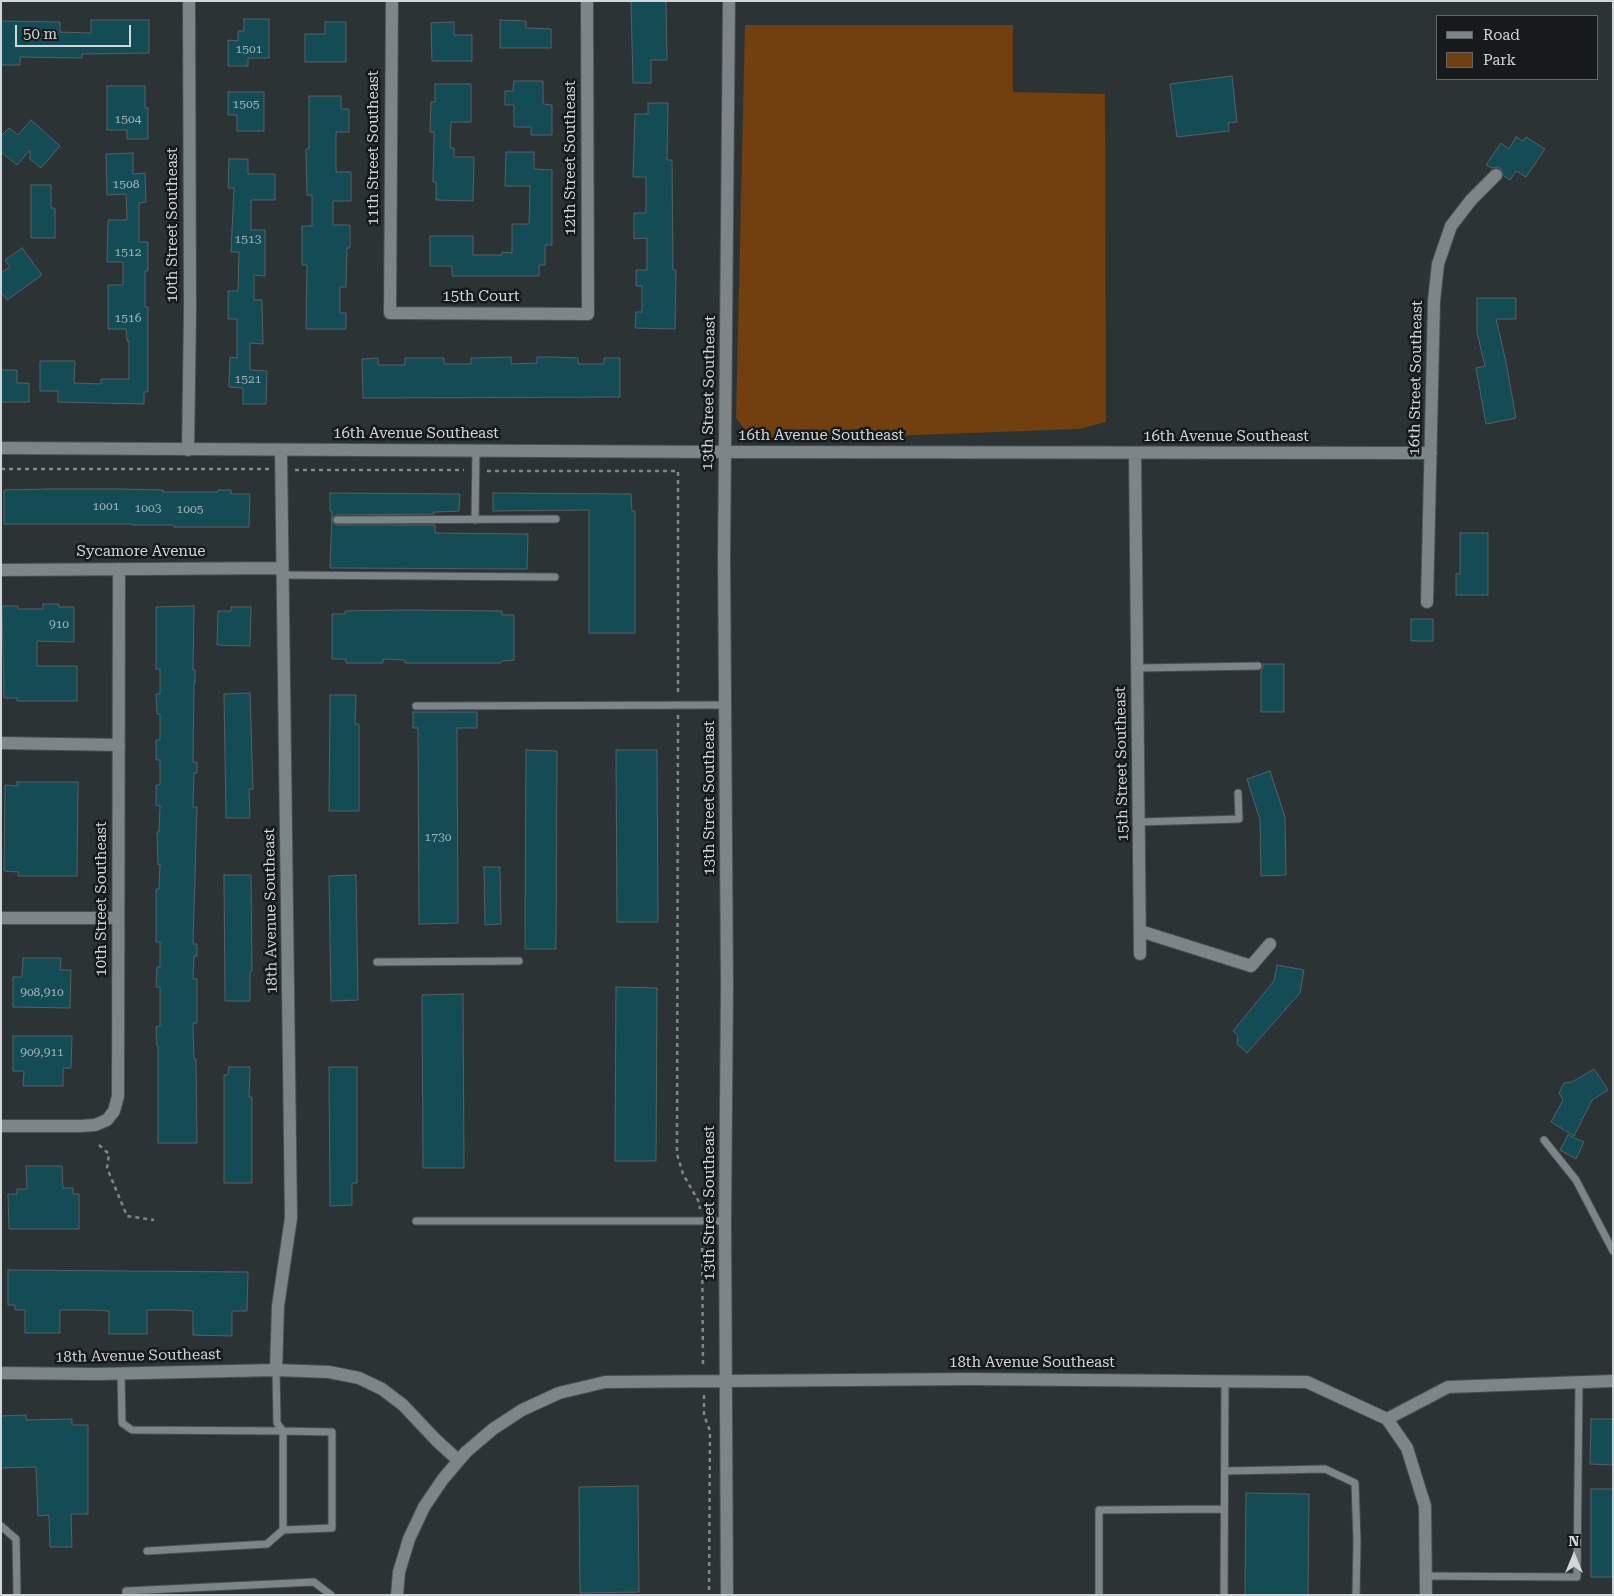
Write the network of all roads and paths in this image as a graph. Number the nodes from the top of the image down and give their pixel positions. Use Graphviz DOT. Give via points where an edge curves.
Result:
graph roads {
  1 [pos="189,1"];
  2 [pos="392,1"];
  3 [pos="587,1"];
  4 [pos="729,1"];
  5 [pos="1496,175"];
  6 [pos="390,296"];
  7 [pos="588,314"];
  8 [pos="1,448"];
  9 [pos="188,450"];
  10 [pos="281,450"];
  11 [pos="476,450"];
  12 [pos="724,452"];
  13 [pos="1135,453"];
  14 [pos="1431,453"];
  15 [pos="1,469"];
  16 [pos="282,469"];
  17 [pos="476,470"];
  18 [pos="556,519"];
  19 [pos="337,520"];
  20 [pos="475,520"];
  21 [pos="119,569"];
  22 [pos="1,570"];
  23 [pos="282,571"];
  24 [pos="555,577"];
  25 [pos="1428,602"];
  26 [pos="1258,666"];
  27 [pos="1137,668"];
  28 [pos="678,705"];
  29 [pos="725,705"];
  30 [pos="416,706"];
  31 [pos="1,743"];
  32 [pos="119,745"];
  33 [pos="1238,793"];
  34 [pos="1139,822"];
  35 [pos="1,918"];
  36 [pos="118,918"];
  37 [pos="1140,931"];
  38 [pos="1270,944"];
  39 [pos="1140,954"];
  40 [pos="519,961"];
  41 [pos="376,962"];
  42 [pos="1,1126"];
  43 [pos="1544,1140"];
  44 [pos="98,1145"];
  45 [pos="154,1220"];
  46 [pos="702,1220"];
  47 [pos="416,1221"];
  48 [pos="725,1221"];
  49 [pos="1613,1251"];
  50 [pos="703,1348"];
  51 [pos="276,1370"];
  52 [pos="1,1373"];
  53 [pos="121,1374"];
  54 [pos="727,1380"];
  55 [pos="1225,1380"];
  56 [pos="1613,1381"];
  57 [pos="1579,1382"];
  58 [pos="704,1415"];
  59 [pos="1387,1419"];
  60 [pos="283,1431"];
  61 [pos="458,1460"];
  62 [pos="1224,1471"];
  63 [pos="1224,1509"];
  64 [pos="1,1526"];
  65 [pos="283,1530"];
  66 [pos="147,1551"];
  67 [pos="1426,1576"];
  68 [pos="17,1595"];
  69 [pos="126,1595"];
  70 [pos="331,1595"];
  71 [pos="397,1595"];
  72 [pos="709,1595"];
  73 [pos="727,1595"];
  74 [pos="1099,1595"];
  75 [pos="1224,1595"];
  76 [pos="1356,1595"];
  77 [pos="1426,1595"];
  1 -- 9 [label="street, 10th Street Southeast"];
  2 -- 6 [label="street, 11th Street Southeast"];
  3 -- 7 [label="street, 12th Street Southeast"];
  4 -- 12 [label="street, 13th Street Southeast"];
  5 -- 14 [label="street, 16th Street Southeast" via="1450,226 1438,264 1434,300"];
  6 -- 7 [label="street, 15th Court" via="390,313"];
  8 -- 9 [label="street, 16th Avenue Southeast"];
  9 -- 10 [label="street, 16th Avenue Southeast"];
  10 -- 11 [label="street, 16th Avenue Southeast"];
  10 -- 16 [label="street, 18th Avenue Southeast"];
  11 -- 12 [label="street, 16th Avenue Southeast"];
  11 -- 17 [label="lane"];
  12 -- 13 [label="street, 16th Avenue Southeast"];
  12 -- 29 [label="street, 13th Street Southeast"];
  13 -- 14 [label="street, 16th Avenue Southeast"];
  13 -- 27 [label="street, 15th Street Southeast"];
  14 -- 25 [label="street, 16th Street Southeast"];
  15 -- 16 [label="path"];
  16 -- 17 [label="path"];
  16 -- 23 [label="street, 18th Avenue Southeast"];
  17 -- 20 [label="lane"];
  17 -- 28 [label="path" via="678,471"];
  18 -- 20 [label="lane"];
  19 -- 20 [label="lane"];
  21 -- 22 [label="street, Sycamore Avenue"];
  21 -- 23 [label="street, Sycamore Avenue"];
  21 -- 32 [label="street, 10th Street Southeast"];
  23 -- 24 [label="lane"];
  23 -- 51 [label="street, 18th Avenue Southeast" via="291,1218 278,1306"];
  26 -- 27 [label="lane"];
  27 -- 34 [label="street, 15th Street Southeast"];
  28 -- 29 [label="lane"];
  28 -- 30 [label="lane"];
  28 -- 46 [label="path" via="677,1154 683,1174 699,1202"];
  29 -- 48 [label="street, 13th Street Southeast"];
  31 -- 32 [label="street"];
  32 -- 36 [label="street, 10th Street Southeast"];
  33 -- 34 [label="lane" via="1239,819"];
  34 -- 37 [label="street, 15th Street Southeast"];
  35 -- 36 [label="street"];
  36 -- 42 [label="street, 10th Street Southeast" via="118,1096 114,1111 107,1120 95,1125"];
  37 -- 38 [label="street" via="1251,966"];
  37 -- 39 [label="street"];
  40 -- 41 [label="lane"];
  43 -- 49 [label="lane" via="1576,1180"];
  44 -- 45 [label="path" via="108,1154 107,1168 127,1216"];
  46 -- 47 [label="lane"];
  46 -- 48 [label="lane"];
  46 -- 50 [label="path"];
  48 -- 54 [label="street, 13th Street Southeast"];
  51 -- 53 [label="street, 18th Avenue Southeast"];
  51 -- 60 [label="lane" via="276,1423"];
  51 -- 61 [label="street, 18th Avenue Southeast" via="329,1372 359,1378 403,1405"];
  52 -- 53 [label="street, 18th Avenue Southeast"];
  53 -- 60 [label="lane" via="122,1423 132,1430"];
  54 -- 55 [label="street, 18th Avenue Southeast"];
  54 -- 61 [label="street, 18th Avenue Southeast" via="605,1382 559,1393 522,1410 493,1429"];
  54 -- 73 [label="street, 13th Street Southeast"];
  55 -- 59 [label="street, 18th Avenue Southeast" via="1308,1382"];
  55 -- 62 [label="lane"];
  56 -- 57 [label="street"];
  57 -- 59 [label="street" via="1448,1387"];
  57 -- 67 [label="lane" via="1577,1577"];
  58 -- 72 [label="path" via="710,1431"];
  59 -- 67 [label="street" via="1407,1448 1425,1506"];
  60 -- 65 [label="lane"];
  60 -- 65 [label="lane" via="332,1432 332,1528"];
  61 -- 71 [label="street, 18th Avenue Southeast" via="424,1507 409,1539 399,1572"];
  62 -- 63 [label="lane"];
  62 -- 76 [label="lane" via="1324,1469 1355,1483"];
  63 -- 74 [label="lane" via="1099,1510"];
  63 -- 75 [label="lane"];
  64 -- 68 [label="lane" via="16,1539"];
  65 -- 66 [label="lane" via="266,1544"];
  67 -- 77 [label="street"];
  69 -- 70 [label="lane" via="126,1591 314,1582"];
}
